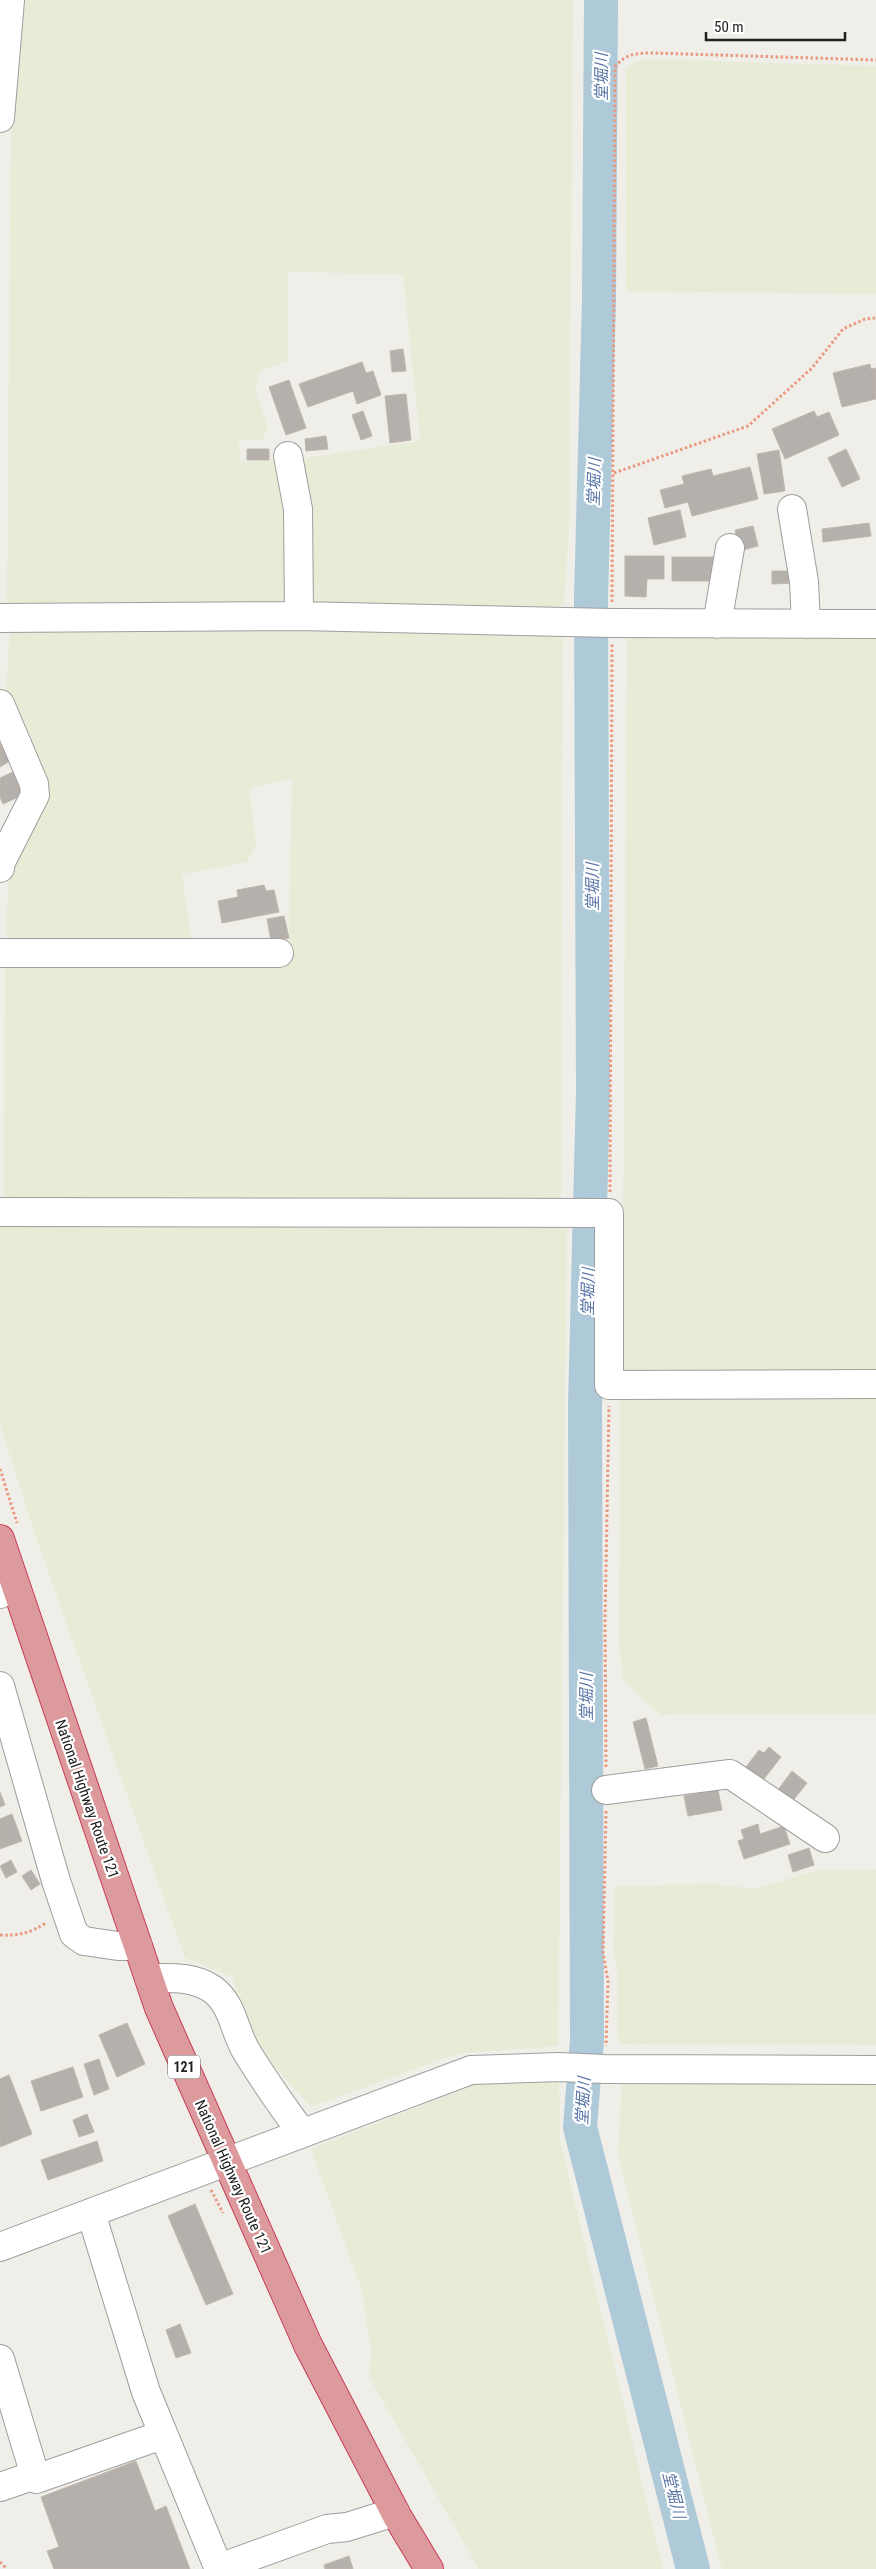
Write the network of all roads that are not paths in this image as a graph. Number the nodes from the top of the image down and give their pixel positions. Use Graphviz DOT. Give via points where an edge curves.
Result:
graph roads {
  1 [pos="10,0"];
  2 [pos="0,118"];
  3 [pos="288,456"];
  4 [pos="792,509"];
  5 [pos="730,548"];
  6 [pos="299,616"];
  7 [pos="0,618"];
  8 [pos="717,624"];
  9 [pos="806,624"];
  10 [pos="876,624"];
  11 [pos="0,704"];
  12 [pos="0,868"];
  13 [pos="0,953"];
  14 [pos="279,953"];
  15 [pos="0,1212"];
  16 [pos="876,1384"];
  17 [pos="0,1539"];
  18 [pos="7,1590"];
  19 [pos="0,1686"];
  20 [pos="606,1790"];
  21 [pos="825,1838"];
  22 [pos="138,1946"];
  23 [pos="149,1978"];
  24 [pos="876,2070"];
  25 [pos="301,2132"];
  26 [pos="225,2162"];
  27 [pos="91,2213"];
  28 [pos="0,2247"];
  29 [pos="0,2359"];
  30 [pos="162,2435"];
  31 [pos="35,2475"];
  32 [pos="0,2487"];
  33 [pos="395,2512"];
  34 [pos="219,2569"];
  35 [pos="429,2569"];
  1 -- 2 [label="street"];
  3 -- 6 [label="street" via="298,509"];
  4 -- 9 [label="street" via="804,582"];
  5 -- 8 [label="street"];
  6 -- 7 [label="street"];
  6 -- 8 [label="street"];
  8 -- 9 [label="street"];
  9 -- 10 [label="street"];
  11 -- 12 [label="street" via="34,784 35,795"];
  13 -- 14 [label="street"];
  15 -- 16 [label="street" via="609,1213 609,1385"];
  17 -- 18 [label="highway, National Highway Route 121 / 121"];
  18 -- 22 [label="highway, National Highway Route 121 / 121"];
  19 -- 22 [label="street" via="74,1934 84,1941"];
  20 -- 21 [label="street" via="730,1774"];
  22 -- 23 [label="highway, National Highway Route 121 / 121"];
  23 -- 25 [label="street" via="184,1978 204,1984 224,1999 243,2046"];
  23 -- 26 [label="highway, National Highway Route 121 / 121" via="158,2008"];
  24 -- 25 [label="street" via="605,2070 559,2067 471,2070"];
  25 -- 26 [label="street"];
  26 -- 27 [label="street"];
  26 -- 33 [label="highway, National Highway Route 121 / 121" via="308,2345"];
  27 -- 28 [label="street"];
  27 -- 30 [label="street"];
  29 -- 31 [label="street"];
  30 -- 31 [label="street" via="36,2479"];
  30 -- 34 [label="street"];
  31 -- 32 [label="street"];
  33 -- 34 [label="street" via="347,2527 327,2529"];
  33 -- 35 [label="highway, National Highway Route 121 / 121"];
}
